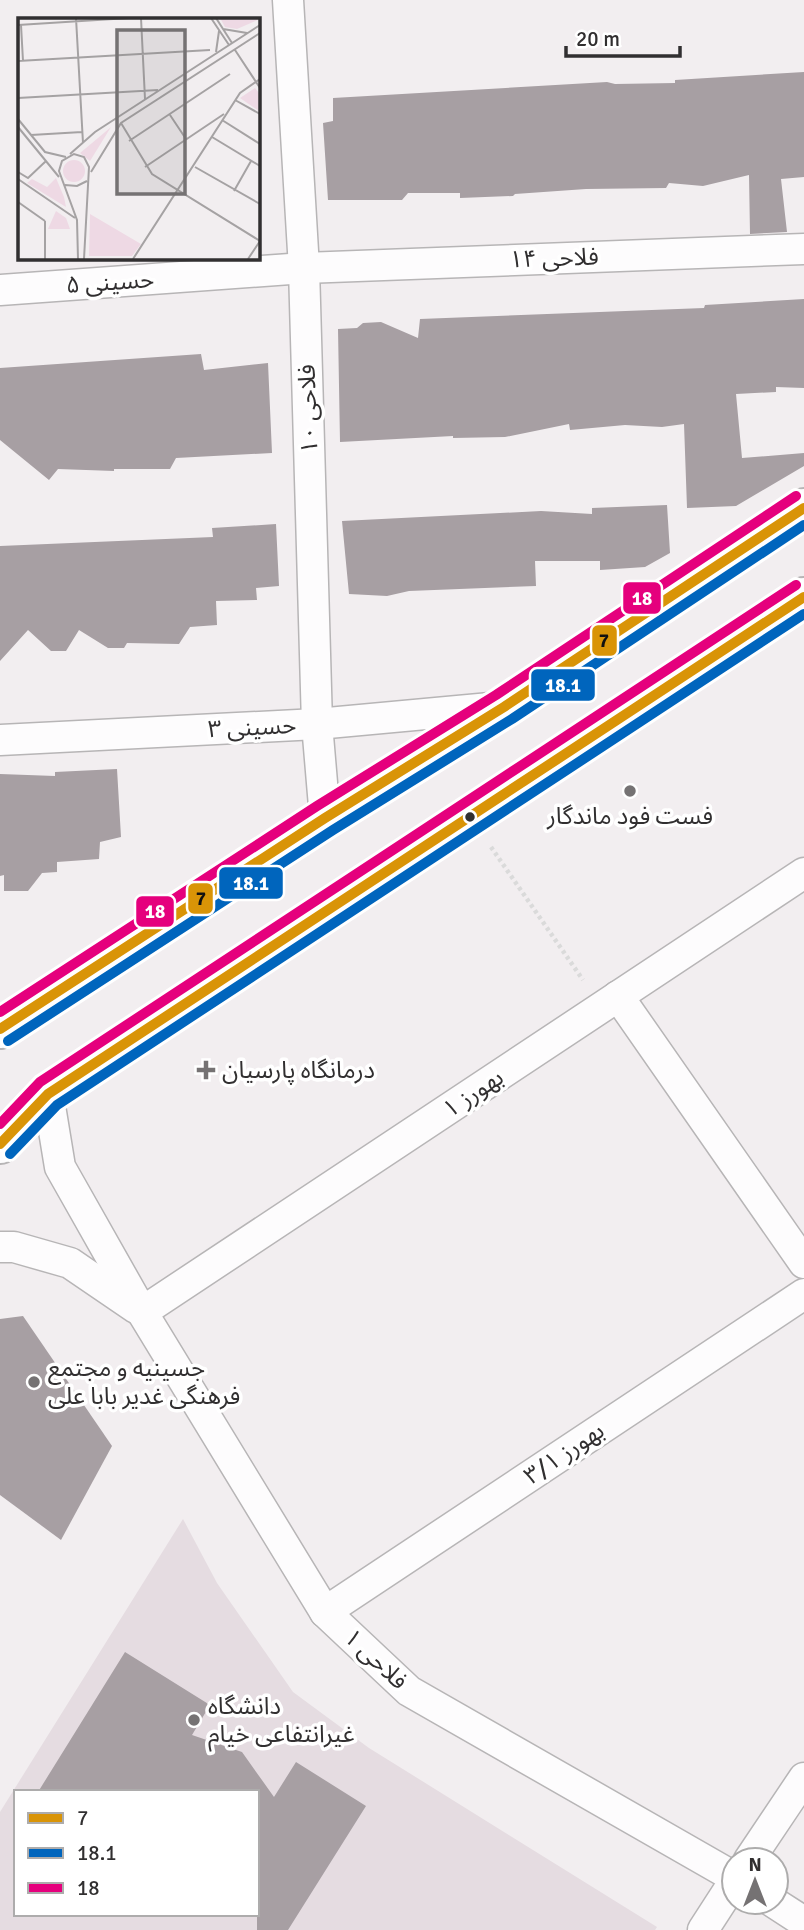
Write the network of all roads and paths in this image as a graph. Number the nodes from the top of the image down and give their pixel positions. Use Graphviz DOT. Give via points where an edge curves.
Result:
graph roads {
  1 [pos="288,0"];
  2 [pos="804,248"];
  3 [pos="304,268"];
  4 [pos="0,290"];
  5 [pos="804,508"];
  6 [pos="804,597"];
  7 [pos="504,707"];
  8 [pos="317,724"];
  9 [pos="0,740"];
  10 [pos="470,817"];
  11 [pos="325,818"];
  12 [pos="804,873"];
  13 [pos="610,1001"];
  14 [pos="0,1029"];
  15 [pos="48,1094"];
  16 [pos="0,1144"];
  17 [pos="0,1247"];
  18 [pos="804,1263"];
  19 [pos="804,1294"];
  20 [pos="142,1312"];
  21 [pos="325,1612"];
  22 [pos="804,1778"];
  23 [pos="758,1846"];
  24 [pos="720,1872"];
  25 [pos="720,1903"];
  26 [pos="704,1930"];
  1 -- 3 [label="street, فلاحی ۱۰"];
  2 -- 3 [label="street, فلاحی ۱۴"];
  3 -- 4 [label="street, حسینی ۵"];
  3 -- 8 [label="street, فلاحی ۱۰"];
  5 -- 7 [label="main road"];
  6 -- 10 [label="main road"];
  7 -- 8 [label="street, حسینی ۳"];
  7 -- 11 [label="main road"];
  8 -- 9 [label="street, حسینی ۳"];
  8 -- 11 [label="street, فلاحی ۱۰"];
  10 -- 13 [label="path"];
  10 -- 15 [label="main road"];
  11 -- 14 [label="main road"];
  12 -- 13 [label="street, بهورز ۱"];
  13 -- 18 [label="street"];
  13 -- 20 [label="street, بهورز ۱"];
  15 -- 16 [label="main road"];
  15 -- 20 [label="street, فلاحی ۱" via="60,1167"];
  17 -- 20 [label="street, فلاحی ۱" via="70,1263"];
  19 -- 21 [label="street, بهورز ۳/۱"];
  20 -- 21 [label="street, فلاحی ۱"];
  21 -- 24 [label="street, فلاحی ۱" via="409,1691"];
  22 -- 23 [label="street"];
  25 -- 26 [label="street"];
}
